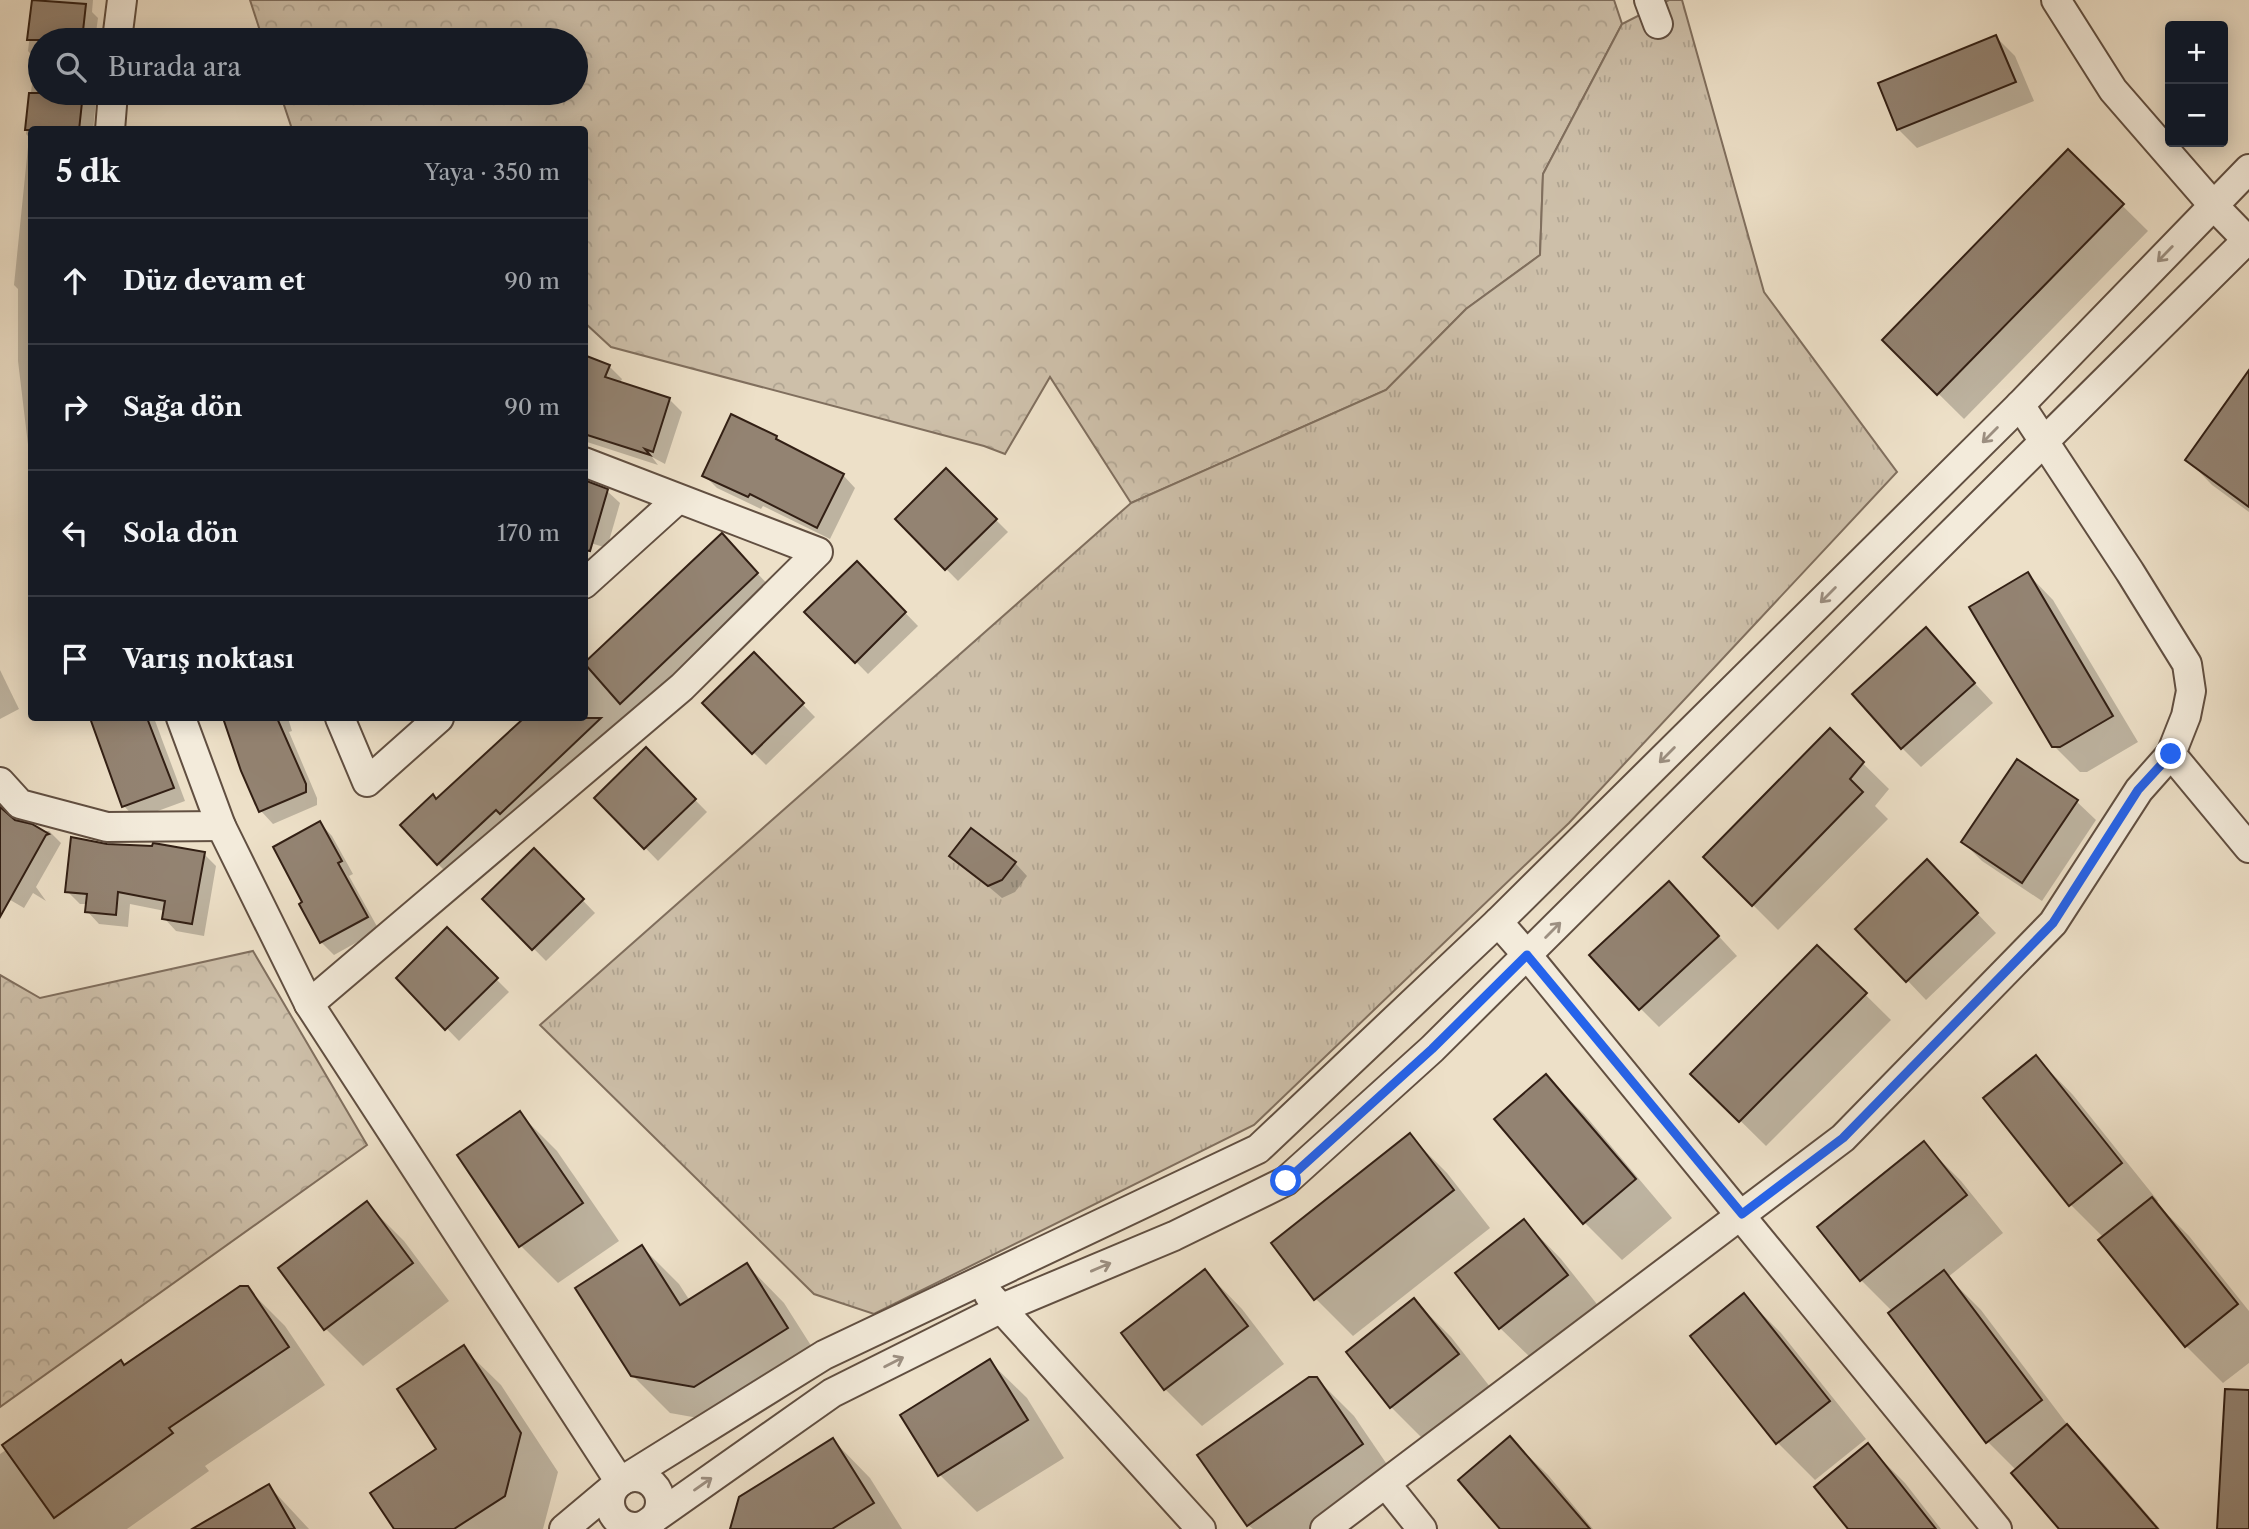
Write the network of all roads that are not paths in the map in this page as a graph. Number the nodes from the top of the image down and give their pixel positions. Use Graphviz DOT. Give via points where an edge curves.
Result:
graph roads {
  1 [pos="122,0"];
  2 [pos="2056,0"];
  3 [pos="118,28"];
  4 [pos="112,105"];
  5 [pos="111,126"];
  6 [pos="2249,169"];
  7 [pos="2213,205"];
  8 [pos="2248,241"];
  9 [pos="2020,405"];
  10 [pos="2044,441"];
  11 [pos="588,464"];
  12 [pos="678,499"];
  13 [pos="588,580"];
  14 [pos="182,721"];
  15 [pos="341,721"];
  16 [pos="436,721"];
  17 [pos="2171,754"];
  18 [pos="0,782"];
  19 [pos="221,826"];
  20 [pos="2249,848"];
  21 [pos="1498,922"];
  22 [pos="1527,955"];
  23 [pos="309,1004"];
  24 [pos="1742,1214"];
  25 [pos="978,1282"];
  26 [pos="1000,1309"];
  27 [pos="620,1482"];
  28 [pos="1385,1483"];
  29 [pos="645,1527"];
  30 [pos="564,1529"];
  31 [pos="1201,1529"];
  32 [pos="1325,1529"];
  33 [pos="1422,1529"];
  34 [pos="1997,1529"];
  1 -- 3 [label="street"];
  2 -- 7 [label="street" via="2113,90"];
  4 -- 5 [label="street"];
  6 -- 7 [label="street"];
  7 -- 8 [label="street"];
  7 -- 9 [label="street, one-way"];
  8 -- 10 [label="street"];
  9 -- 10 [label="street"];
  9 -- 21 [label="street, one-way"];
  10 -- 17 [label="street" via="2187,664 2191,691"];
  22 -- 10 [label="street, one-way"];
  11 -- 12 [label="street"];
  12 -- 13 [label="street"];
  12 -- 23 [label="street" via="818,552 682,687"];
  14 -- 19 [label="street"];
  15 -- 16 [label="street" via="367,782"];
  17 -- 20 [label="street"];
  17 -- 24 [label="street" via="2138,790 2053,923 1843,1138"];
  18 -- 19 [label="street" via="20,804 107,827"];
  19 -- 23 [label="street"];
  21 -- 22 [label="street"];
  21 -- 25 [label="street" via="1258,1149"];
  22 -- 24 [label="street"];
  26 -- 22 [label="street, one-way" via="1174,1236 1286,1181 1432,1049"];
  23 -- 27 [label="street"];
  24 -- 28 [label="street"];
  24 -- 34 [label="street"];
  25 -- 26 [label="street"];
  25 -- 27 [label="street" via="824,1355"];
  29 -- 26 [label="street, one-way" via="832,1394"];
  26 -- 31 [label="street"];
  27 -- 29 [label="street" via="641,1478 653,1486 659,1506"];
  27 -- 30 [label="street"];
  28 -- 32 [label="street"];
  28 -- 33 [label="street"];
}
